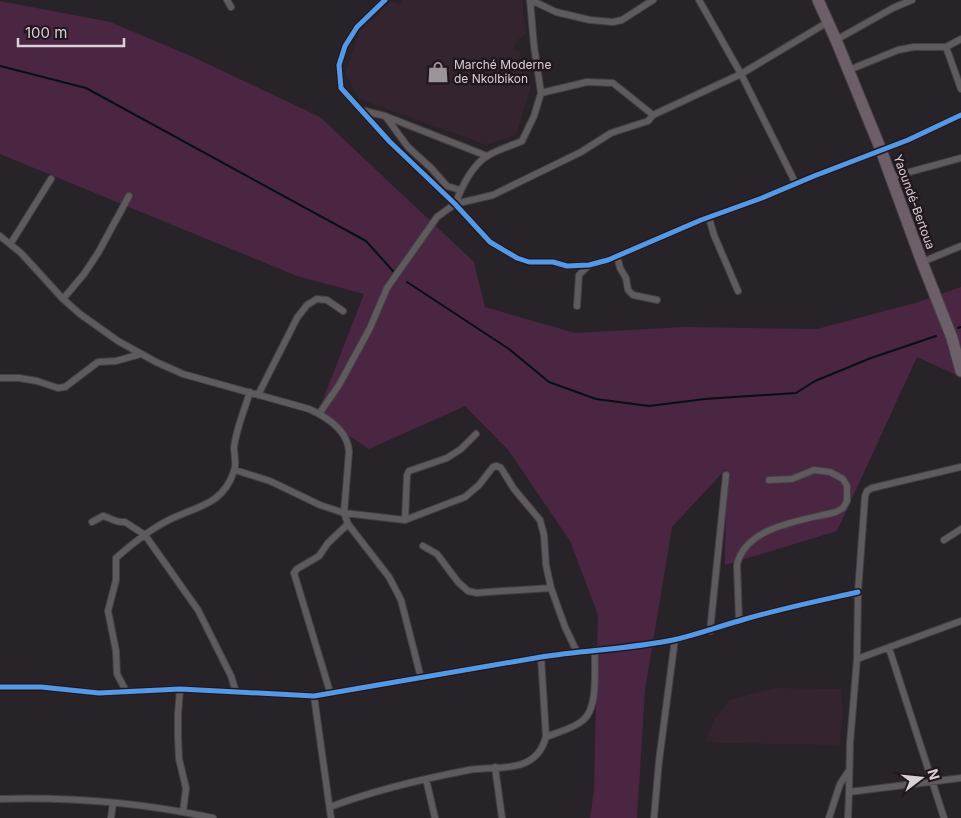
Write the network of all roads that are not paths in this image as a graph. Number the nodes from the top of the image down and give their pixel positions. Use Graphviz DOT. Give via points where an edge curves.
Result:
graph roads {
  1 [pos="226,0"];
  2 [pos="385,0"];
  3 [pos="531,0"];
  4 [pos="653,0"];
  5 [pos="699,0"];
  6 [pos="818,0"];
  7 [pos="912,0"];
  8 [pos="231,7"];
  9 [pos="828,22"];
  10 [pos="961,39"];
  11 [pos="836,40"];
  12 [pos="946,47"];
  13 [pos="849,70"];
  14 [pos="741,74"];
  15 [pos="961,89"];
  16 [pos="541,93"];
  17 [pos="361,110"];
  18 [pos="961,114"];
  19 [pos="653,115"];
  20 [pos="386,116"];
  21 [pos="881,150"];
  22 [pos="487,156"];
  23 [pos="961,158"];
  24 [pos="890,177"];
  25 [pos="52,179"];
  26 [pos="796,184"];
  27 [pos="460,190"];
  28 [pos="129,196"];
  29 [pos="455,204"];
  30 [pos="709,218"];
  31 [pos="0,236"];
  32 [pos="11,244"];
  33 [pos="961,246"];
  34 [pos="617,256"];
  35 [pos="922,262"];
  36 [pos="589,265"];
  37 [pos="738,291"];
  38 [pos="63,299"];
  39 [pos="657,300"];
  40 [pos="577,306"];
  41 [pos="343,311"];
  42 [pos="141,354"];
  43 [pos="961,371"];
  44 [pos="0,378"];
  45 [pos="250,392"];
  46 [pos="258,395"];
  47 [pos="319,414"];
  48 [pos="476,434"];
  49 [pos="961,467"];
  50 [pos="235,470"];
  51 [pos="726,475"];
  52 [pos="769,480"];
  53 [pos="344,513"];
  54 [pos="405,520"];
  55 [pos="92,522"];
  56 [pos="348,524"];
  57 [pos="961,529"];
  58 [pos="144,535"];
  59 [pos="944,540"];
  60 [pos="423,546"];
  61 [pos="552,588"];
  62 [pos="858,592"];
  63 [pos="739,621"];
  64 [pos="961,621"];
  65 [pos="710,631"];
  66 [pos="675,640"];
  67 [pos="889,648"];
  68 [pos="595,650"];
  69 [pos="577,652"];
  70 [pos="540,657"];
  71 [pos="857,659"];
  72 [pos="420,678"];
  73 [pos="0,687"];
  74 [pos="180,689"];
  75 [pos="126,691"];
  76 [pos="236,692"];
  77 [pos="330,692"];
  78 [pos="314,696"];
  79 [pos="546,737"];
  80 [pos="495,767"];
  81 [pos="849,771"];
  82 [pos="961,778"];
  83 [pos="426,779"];
  84 [pos="931,782"];
  85 [pos="849,792"];
  86 [pos="0,798"];
  87 [pos="113,803"];
  88 [pos="330,808"];
  89 [pos="183,812"];
  90 [pos="111,818"];
  91 [pos="213,818"];
  92 [pos="331,818"];
  93 [pos="435,818"];
  94 [pos="502,818"];
  95 [pos="654,818"];
  96 [pos="829,818"];
  97 [pos="848,818"];
  98 [pos="944,818"];
  1 -- 8 [label="street"];
  2 -- 17 [label="street" via="344,46 339,65 340,88"];
  3 -- 4 [label="street" via="556,12 613,22 622,20"];
  3 -- 16 [label="street"];
  5 -- 14 [label="street"];
  6 -- 9 [label="highway, Yaoundé-Bertoua"];
  7 -- 11 [label="street"];
  9 -- 11 [label="highway, Yaoundé-Bertoua"];
  9 -- 14 [label="street"];
  10 -- 12 [label="street"];
  11 -- 13 [label="highway, Yaoundé-Bertoua"];
  12 -- 13 [label="street" via="898,50"];
  12 -- 15 [label="street"];
  13 -- 21 [label="highway, Yaoundé-Bertoua"];
  14 -- 19 [label="street"];
  14 -- 26 [label="street"];
  16 -- 19 [label="street" via="587,82 613,84"];
  16 -- 22 [label="street" via="522,141"];
  17 -- 20 [label="street"];
  17 -- 29 [label="street"];
  18 -- 21 [label="street"];
  19 -- 29 [label="street" via="648,121 611,133 581,152 493,196"];
  20 -- 22 [label="street"];
  20 -- 27 [label="street" via="408,148 447,186"];
  21 -- 24 [label="highway, Yaoundé-Bertoua"];
  21 -- 26 [label="street"];
  22 -- 27 [label="street" via="474,168"];
  23 -- 24 [label="street"];
  24 -- 35 [label="highway, Yaoundé-Bertoua"];
  25 -- 32 [label="street"];
  26 -- 30 [label="street"];
  27 -- 29 [label="street"];
  28 -- 38 [label="street" via="98,253"];
  29 -- 36 [label="street" via="490,242 517,258 567,266"];
  29 -- 47 [label="street" via="437,217 387,288 370,328"];
  30 -- 34 [label="street"];
  30 -- 37 [label="street"];
  31 -- 32 [label="street"];
  32 -- 38 [label="street"];
  33 -- 35 [label="street"];
  34 -- 36 [label="street"];
  34 -- 39 [label="street" via="628,290 633,295"];
  35 -- 43 [label="highway, Yaoundé-Bertoua" via="952,338"];
  36 -- 40 [label="street" via="579,275"];
  38 -- 42 [label="street" via="106,333"];
  41 -- 46 [label="street" via="327,300 317,299 307,305 297,318"];
  42 -- 44 [label="street" via="98,362 65,387 19,378"];
  42 -- 45 [label="street" via="183,374"];
  45 -- 46 [label="street"];
  45 -- 50 [label="street" via="234,449"];
  46 -- 47 [label="street"];
  47 -- 53 [label="street" via="344,435 349,446"];
  48 -- 54 [label="street" via="447,458 409,471"];
  49 -- 62 [label="street" via="867,491"];
  50 -- 53 [label="street" via="263,478"];
  50 -- 58 [label="street" via="223,491 212,502 168,520"];
  51 -- 65 [label="street"];
  52 -- 63 [label="street" via="792,479 814,470 830,472 843,479 847,486 847,502 836,512 775,527 755,538 739,557 737,565"];
  53 -- 54 [label="street"];
  53 -- 56 [label="street"];
  54 -- 61 [label="street" via="465,497 497,466 540,520"];
  55 -- 58 [label="street" via="103,516 109,517 125,522"];
  56 -- 72 [label="street" via="389,577 402,600"];
  56 -- 77 [label="street" via="319,556 294,573"];
  57 -- 59 [label="street"];
  58 -- 75 [label="street" via="116,558 116,580 108,611 117,674"];
  58 -- 76 [label="street" via="198,610"];
  60 -- 61 [label="street" via="437,554 468,591"];
  61 -- 69 [label="street"];
  62 -- 63 [label="street"];
  62 -- 71 [label="street"];
  63 -- 65 [label="street"];
  64 -- 67 [label="street"];
  65 -- 66 [label="street"];
  66 -- 68 [label="street"];
  66 -- 95 [label="street"];
  67 -- 71 [label="street"];
  67 -- 84 [label="street"];
  68 -- 69 [label="street"];
  68 -- 79 [label="street" via="590,713 576,726"];
  69 -- 70 [label="street"];
  70 -- 72 [label="street"];
  70 -- 79 [label="street"];
  71 -- 81 [label="street"];
  72 -- 77 [label="street"];
  73 -- 75 [label="street" via="99,693"];
  74 -- 75 [label="street"];
  74 -- 76 [label="street"];
  74 -- 89 [label="street" via="179,759 186,788"];
  76 -- 78 [label="street"];
  77 -- 78 [label="street"];
  78 -- 88 [label="street"];
  79 -- 80 [label="street" via="543,748 535,757 522,764"];
  80 -- 83 [label="street"];
  80 -- 94 [label="street"];
  81 -- 85 [label="street"];
  81 -- 96 [label="street" via="840,784"];
  82 -- 84 [label="street"];
  83 -- 88 [label="street" via="360,796"];
  83 -- 93 [label="street"];
  84 -- 85 [label="street"];
  84 -- 98 [label="street"];
  85 -- 97 [label="street"];
  86 -- 87 [label="street"];
  87 -- 89 [label="street"];
  87 -- 90 [label="street"];
  88 -- 92 [label="street"];
  89 -- 91 [label="street"];
}
